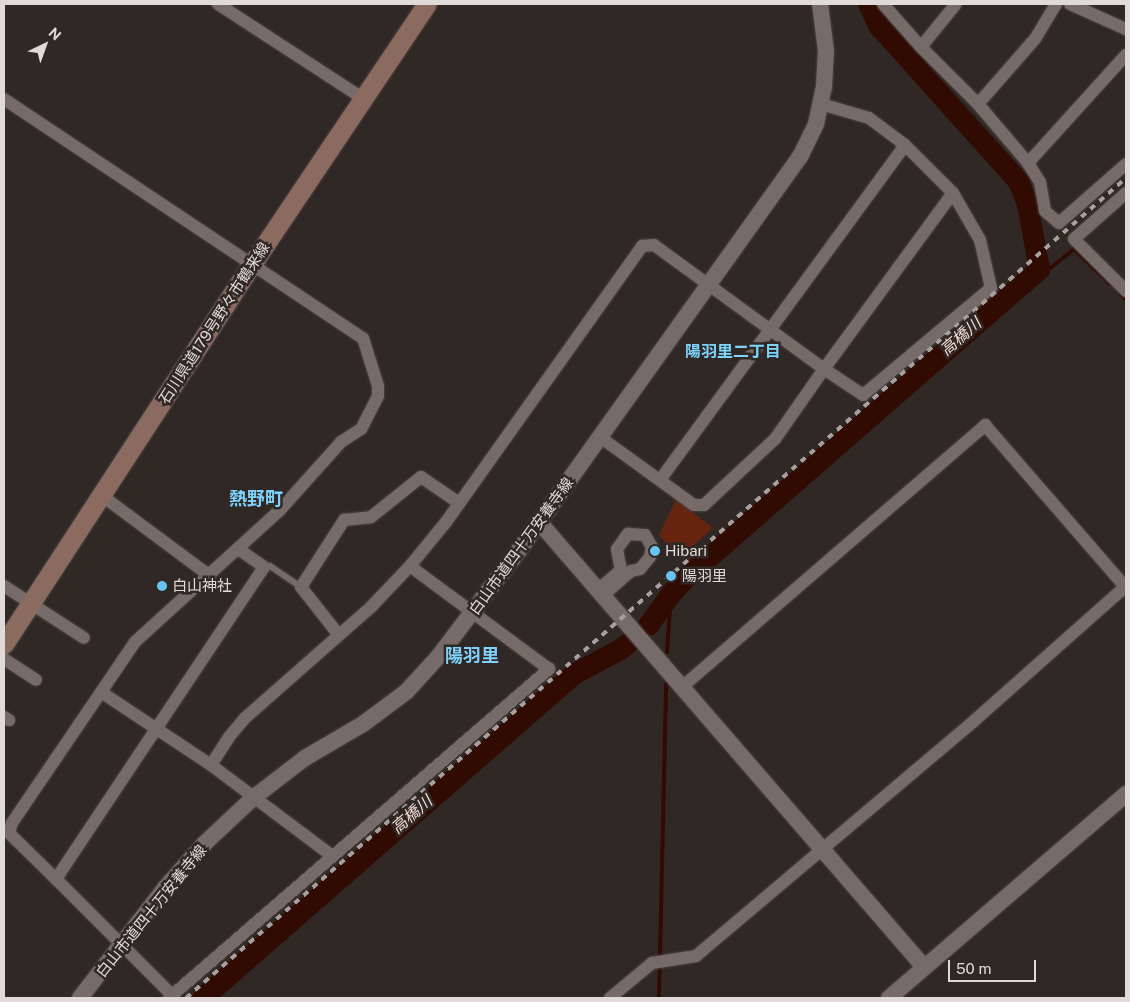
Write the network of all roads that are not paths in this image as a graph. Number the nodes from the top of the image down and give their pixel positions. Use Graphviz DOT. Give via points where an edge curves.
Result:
graph roads {
  1 [pos="218,4"];
  2 [pos="427,4"];
  3 [pos="820,4"];
  4 [pos="883,4"];
  5 [pos="956,4"];
  6 [pos="1056,4"];
  7 [pos="1070,4"];
  8 [pos="1126,29"];
  9 [pos="921,47"];
  10 [pos="1126,55"];
  11 [pos="364,98"];
  12 [pos="4,99"];
  13 [pos="821,104"];
  14 [pos="978,104"];
  15 [pos="905,145"];
  16 [pos="1028,163"];
  17 [pos="1126,164"];
  18 [pos="953,193"];
  19 [pos="1126,193"];
  20 [pos="252,264"];
  21 [pos="709,284"];
  22 [pos="1126,291"];
  23 [pos="770,328"];
  24 [pos="824,369"];
  25 [pos="600,437"];
  26 [pos="660,480"];
  27 [pos="101,496"];
  28 [pos="459,503"];
  29 [pos="540,523"];
  30 [pos="238,549"];
  31 [pos="410,566"];
  32 [pos="264,567"];
  33 [pos="210,576"];
  34 [pos="4,586"];
  35 [pos="301,587"];
  36 [pos="1126,587"];
  37 [pos="600,593"];
  38 [pos="31,603"];
  39 [pos="472,613"];
  40 [pos="338,634"];
  41 [pos="84,638"];
  42 [pos="4,644"];
  43 [pos="4,658"];
  44 [pos="36,680"];
  45 [pos="682,687"];
  46 [pos="101,692"];
  47 [pos="157,728"];
  48 [pos="211,765"];
  49 [pos="1126,794"];
  50 [pos="253,798"];
  51 [pos="8,823"];
  52 [pos="822,849"];
  53 [pos="332,856"];
  54 [pos="56,879"];
  55 [pos="122,945"];
  56 [pos="924,967"];
  57 [pos="170,996"];
  58 [pos="80,998"];
  59 [pos="610,998"];
  60 [pos="889,998"];
  1 -- 11 [label="street"];
  2 -- 11 [label="main road, 石川県道179号野々市鶴来線"];
  3 -- 13 [label="street, 白山市道四十万安養寺線" via="826,51"];
  4 -- 9 [label="street"];
  5 -- 9 [label="street"];
  6 -- 14 [label="street" via="1035,39"];
  7 -- 8 [label="street"];
  9 -- 14 [label="street"];
  10 -- 16 [label="street"];
  11 -- 20 [label="main road, 石川県道179号野々市鶴来線"];
  12 -- 20 [label="street"];
  13 -- 15 [label="street" via="869,118"];
  13 -- 21 [label="street, 白山市道四十万安養寺線" via="816,124 791,172"];
  14 -- 16 [label="street"];
  15 -- 18 [label="street"];
  15 -- 23 [label="street"];
  16 -- 17 [label="street" via="1040,182 1045,211 1059,223"];
  18 -- 24 [label="street"];
  18 -- 24 [label="street" via="980,240 991,288 863,395"];
  19 -- 22 [label="street" via="1074,239"];
  20 -- 27 [label="main road, 石川県道179号野々市鶴来線"];
  20 -- 30 [label="street" via="363,338 378,386 378,396 361,430 341,442 286,503"];
  21 -- 23 [label="street"];
  21 -- 25 [label="street, 白山市道四十万安養寺線"];
  21 -- 28 [label="street" via="654,245 642,246"];
  23 -- 24 [label="street"];
  23 -- 26 [label="street"];
  24 -- 26 [label="street" via="775,439 704,505 694,505"];
  25 -- 26 [label="street"];
  25 -- 29 [label="street, 白山市道四十万安養寺線"];
  27 -- 33 [label="street"];
  27 -- 38 [label="main road, 石川県道179号野々市鶴来線"];
  28 -- 31 [label="street"];
  28 -- 35 [label="street" via="421,477 371,517 344,520"];
  29 -- 37 [label="street"];
  29 -- 39 [label="street, 白山市道四十万安養寺線"];
  30 -- 32 [label="street"];
  30 -- 33 [label="street"];
  31 -- 39 [label="street"];
  31 -- 40 [label="street" via="371,607"];
  32 -- 35 [label="lane" via="270,566"];
  32 -- 47 [label="street"];
  33 -- 46 [label="street" via="135,642"];
  34 -- 38 [label="street"];
  35 -- 40 [label="street"];
  36 -- 45 [label="street" via="985,425"];
  36 -- 52 [label="street"];
  37 -- 37 [label="street" via="621,570 617,549 628,534 645,535 652,547 650,557 640,568"];
  37 -- 45 [label="street"];
  38 -- 41 [label="street"];
  38 -- 42 [label="main road, 石川県道179号野々市鶴来線"];
  39 -- 50 [label="street, 白山市道四十万安養寺線" via="406,692 363,724 305,758"];
  39 -- 53 [label="street" via="549,669"];
  40 -- 48 [label="street" via="245,718"];
  43 -- 44 [label="street"];
  45 -- 52 [label="street"];
  46 -- 47 [label="street"];
  46 -- 51 [label="street"];
  47 -- 48 [label="street"];
  47 -- 54 [label="street"];
  48 -- 50 [label="street"];
  49 -- 56 [label="street"];
  50 -- 53 [label="street"];
  50 -- 55 [label="street, 白山市道四十万安養寺線" via="192,858"];
  51 -- 54 [label="street" via="9,834"];
  52 -- 56 [label="street"];
  52 -- 59 [label="street" via="696,956 660,962"];
  53 -- 57 [label="street"];
  54 -- 55 [label="street"];
  55 -- 57 [label="street"];
  55 -- 58 [label="street, 白山市道四十万安養寺線"];
  56 -- 60 [label="street"];
}
